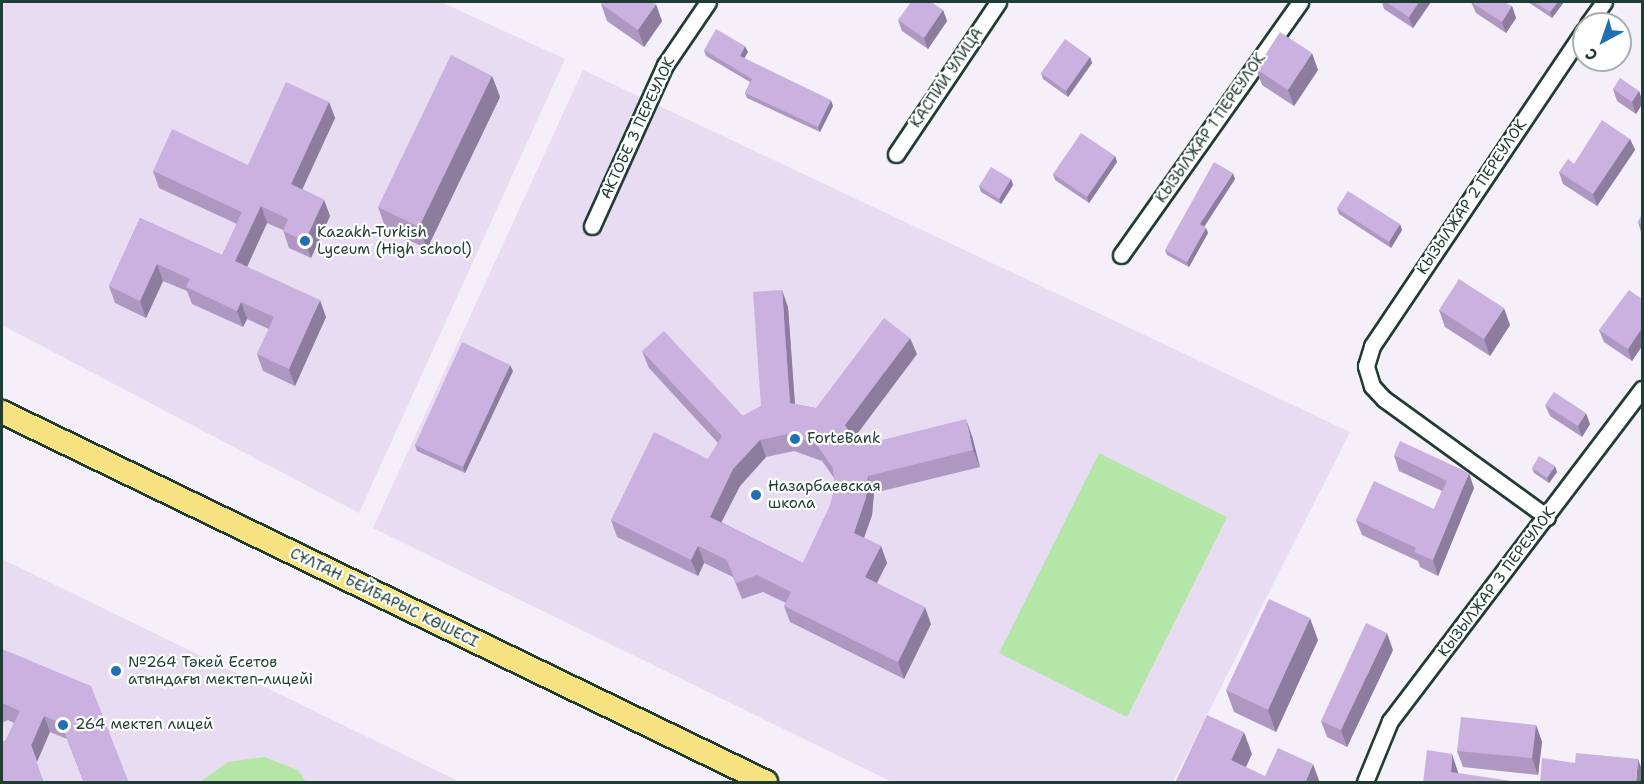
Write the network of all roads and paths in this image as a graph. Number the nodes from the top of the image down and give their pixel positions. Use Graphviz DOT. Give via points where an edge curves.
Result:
graph roads {
  1 [pos="708,2"];
  2 [pos="998,2"];
  3 [pos="1300,2"];
  4 [pos="1572,49"];
  5 [pos="896,154"];
  6 [pos="592,226"];
  7 [pos="1121,255"];
  8 [pos="1642,389"];
  9 [pos="2,412"];
  10 [pos="1547,517"];
  11 [pos="766,783"];
  12 [pos="1365,783"];
  1 -- 6 [label="street, АКТОБЕ 3 ПЕРЕУЛОК" via="665,65"];
  2 -- 5 [label="street, КАСПИЙ УЛИЦА"];
  3 -- 7 [label="street, КЫЗЫЛЖАР 1 ПЕРЕУЛОК"];
  4 -- 10 [label="street, КЫЗЫЛЖАР 2 ПЕРЕУЛОК" via="1372,346 1366,366 1372,386 1384,399"];
  8 -- 10 [label="street, КЫЗЫЛЖАР 3 ПЕРЕУЛОК"];
  9 -- 11 [label="main road, СҰЛТАН БЕЙБАРЫС КӨШЕСІ"];
  10 -- 12 [label="street, КЫЗЫЛЖАР 3 ПЕРЕУЛОК" via="1390,721"];
}
